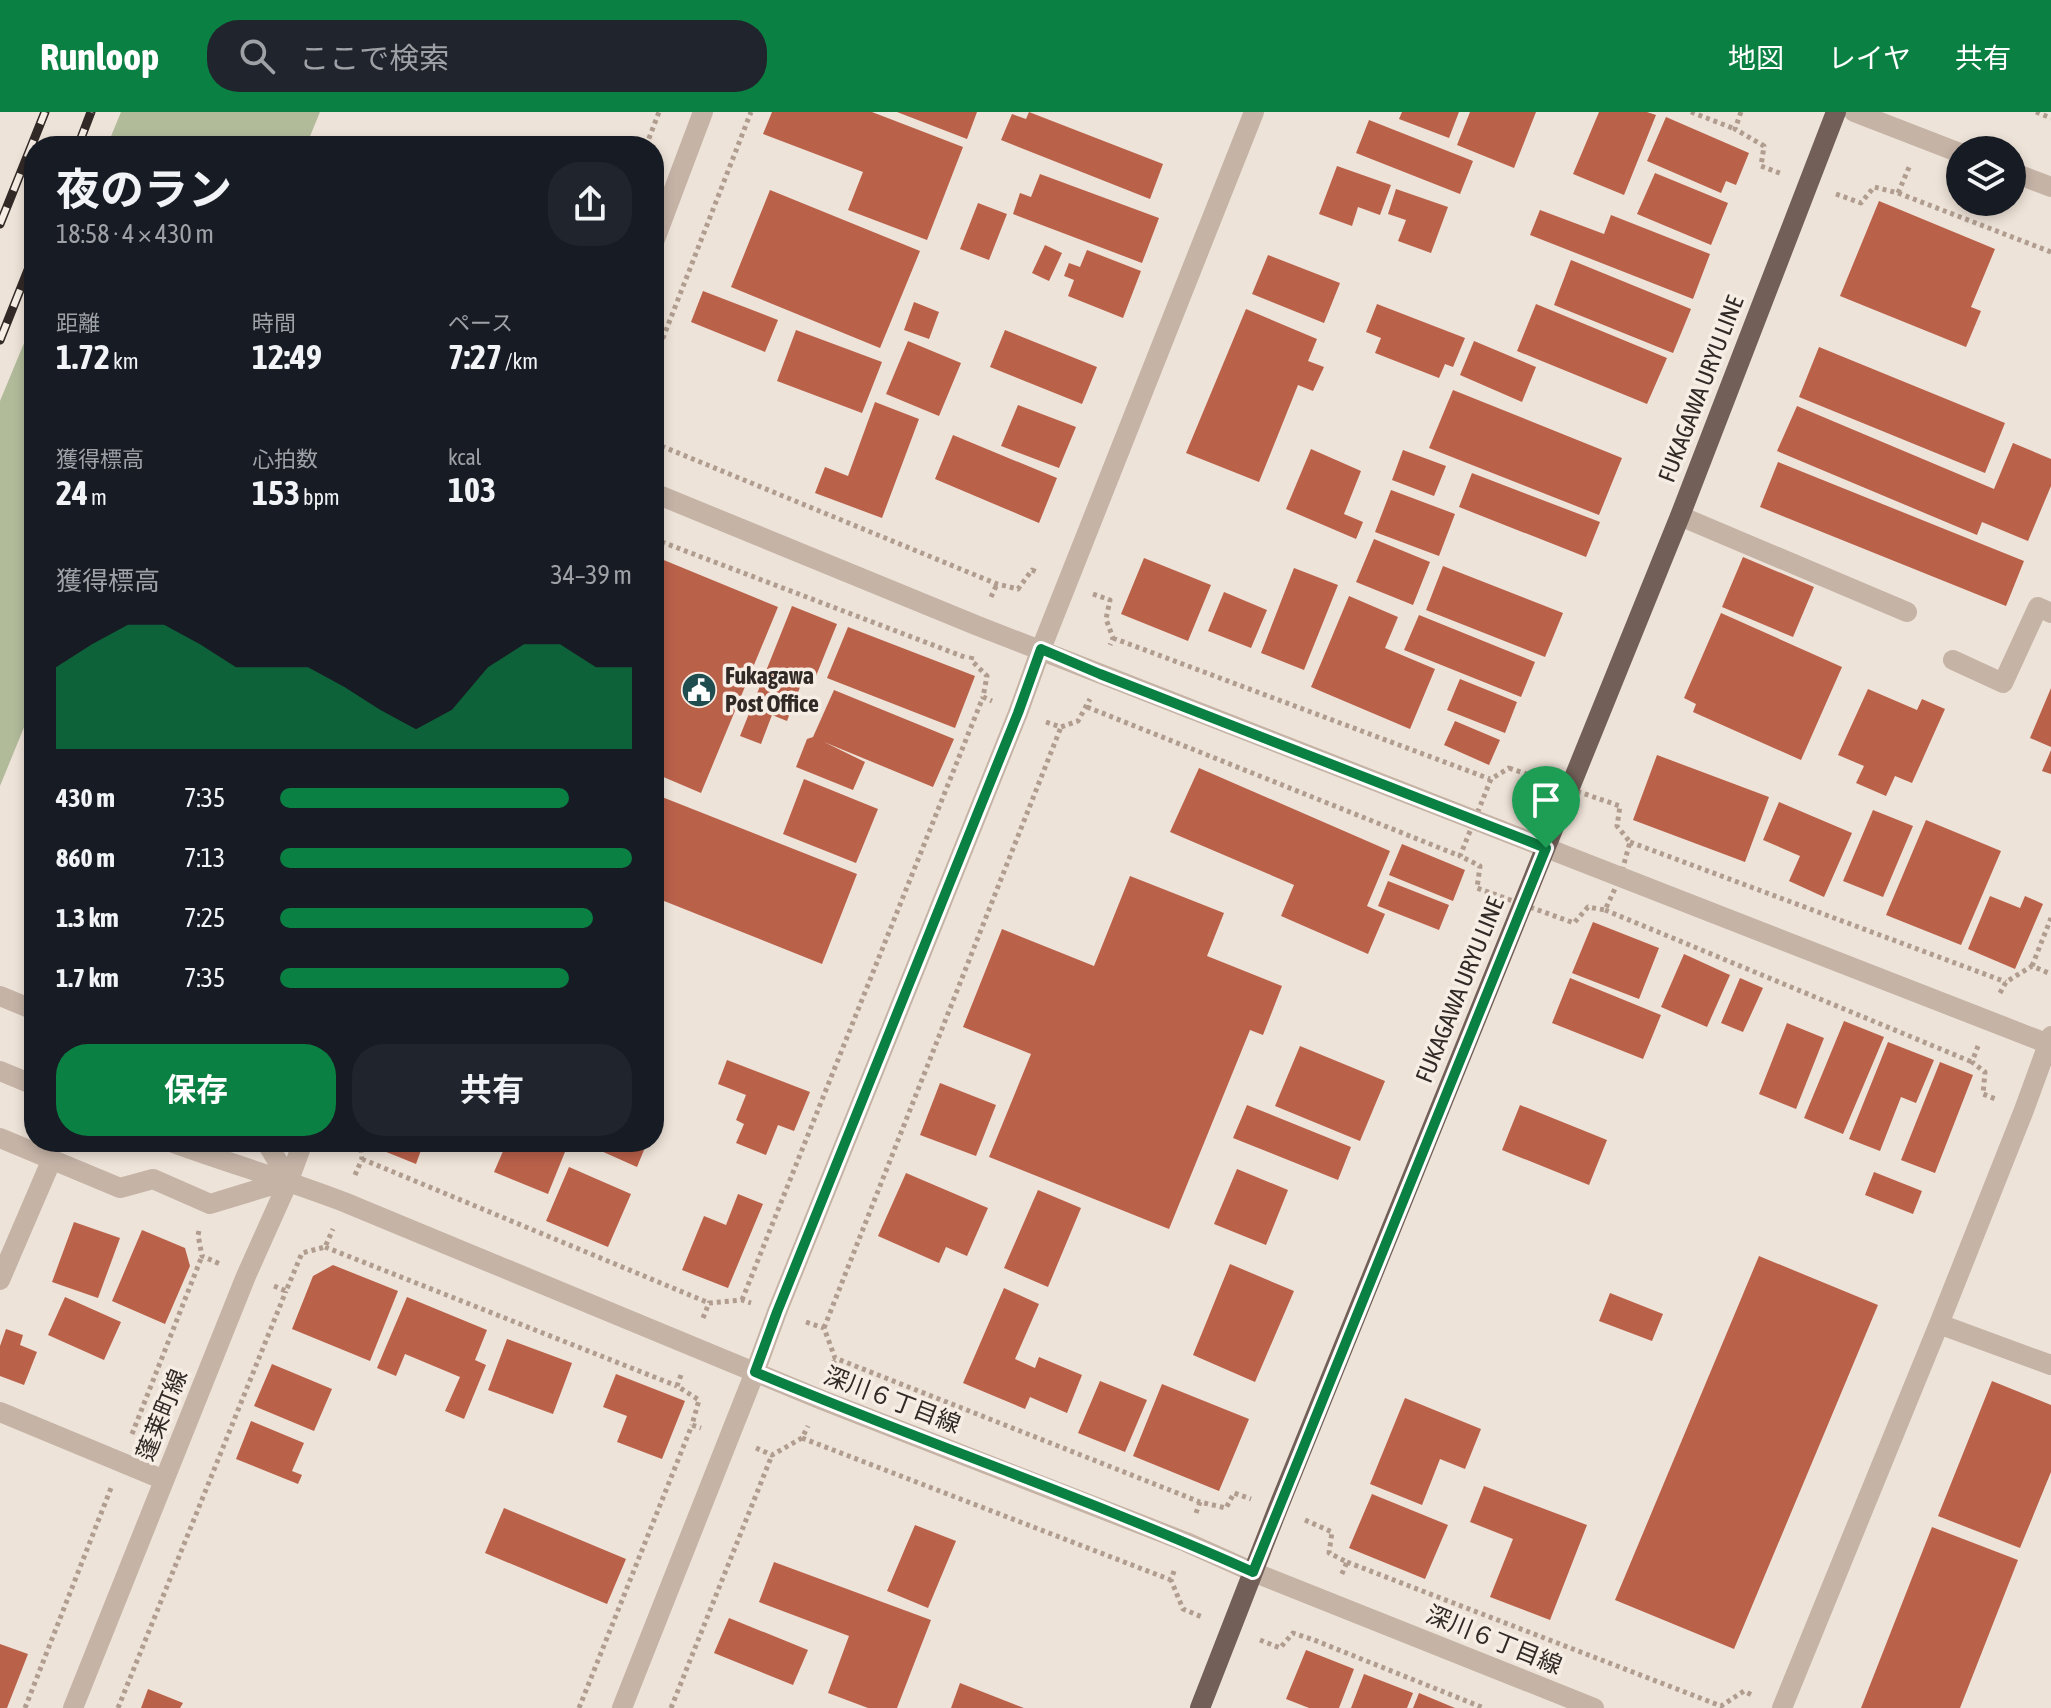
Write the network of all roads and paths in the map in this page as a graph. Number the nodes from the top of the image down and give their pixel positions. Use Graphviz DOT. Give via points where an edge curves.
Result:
graph roads {
  1 [pos="659,112"];
  2 [pos="703,112"];
  3 [pos="751,112"];
  4 [pos="1254,112"];
  5 [pos="1691,112"];
  6 [pos="1836,112"];
  7 [pos="1854,112"];
  8 [pos="2036,112"];
  9 [pos="2051,118"];
  10 [pos="1735,129"];
  11 [pos="650,136"];
  12 [pos="1946,148"];
  13 [pos="2026,177"];
  14 [pos="2051,187"];
  15 [pos="1898,193"];
  16 [pos="664,215"];
  17 [pos="2051,252"];
  18 [pos="664,335"];
  19 [pos="664,447"];
  20 [pos="664,497"];
  21 [pos="1680,516"];
  22 [pos="664,543"];
  23 [pos="997,584"];
  24 [pos="1907,612"];
  25 [pos="2051,613"];
  26 [pos="1113,638"];
  27 [pos="1041,649"];
  28 [pos="971,660"];
  29 [pos="1953,660"];
  30 [pos="983,697"];
  31 [pos="1087,707"];
  32 [pos="1061,727"];
  33 [pos="1491,779"];
  34 [pos="1630,842"];
  35 [pos="1546,848"];
  36 [pos="1460,856"];
  37 [pos="1605,910"];
  38 [pos="2051,918"];
  39 [pos="2032,966"];
  40 [pos="2051,974"];
  41 [pos="2006,982"];
  42 [pos="0,996"];
  43 [pos="24,1006"];
  44 [pos="1986,1020"];
  45 [pos="2050,1042"];
  46 [pos="1972,1062"];
  47 [pos="0,1071"];
  48 [pos="24,1081"];
  49 [pos="2024,1110"];
  50 [pos="0,1138"];
  51 [pos="24,1148"];
  52 [pos="35,1152"];
  53 [pos="199,1152"];
  54 [pos="272,1152"];
  55 [pos="299,1152"];
  56 [pos="361,1152"];
  57 [pos="52,1159"];
  58 [pos="289,1180"];
  59 [pos="325,1247"];
  60 [pos="0,1280"];
  61 [pos="286,1291"];
  62 [pos="742,1300"];
  63 [pos="709,1303"];
  64 [pos="1939,1324"];
  65 [pos="824,1328"];
  66 [pos="835,1358"];
  67 [pos="2051,1365"];
  68 [pos="755,1372"];
  69 [pos="677,1386"];
  70 [pos="0,1412"];
  71 [pos="692,1425"];
  72 [pos="802,1438"];
  73 [pos="772,1455"];
  74 [pos="164,1480"];
  75 [pos="1200,1502"];
  76 [pos="1347,1562"];
  77 [pos="1253,1572"];
  78 [pos="1171,1580"];
  79 [pos="1314,1640"];
  80 [pos="1782,1707"];
  81 [pos="73,1708"];
  82 [pos="118,1708"];
  83 [pos="579,1708"];
  84 [pos="622,1708"];
  85 [pos="671,1708"];
  86 [pos="1200,1708"];
  87 [pos="1484,1708"];
  88 [pos="1594,1708"];
  1 -- 11 [label="path"];
  2 -- 16 [label="street"];
  3 -- 18 [label="path"];
  4 -- 27 [label="street"];
  5 -- 10 [label="path"];
  6 -- 21 [label="main road, FUKAGAWA URYU LINE"];
  7 -- 12 [label="street"];
  8 -- 9 [label="path"];
  13 -- 14 [label="street"];
  15 -- 17 [label="path"];
  19 -- 23 [label="path"];
  20 -- 27 [label="street"];
  21 -- 24 [label="street"];
  21 -- 35 [label="main road, FUKAGAWA URYU LINE"];
  22 -- 28 [label="path"];
  25 -- 29 [label="street" via="2038,607 2003,683"];
  26 -- 33 [label="path"];
  27 -- 35 [label="street"];
  27 -- 68 [label="street"];
  30 -- 62 [label="path"];
  31 -- 36 [label="path"];
  32 -- 65 [label="path"];
  34 -- 41 [label="path"];
  35 -- 44 [label="street"];
  35 -- 77 [label="main road, FUKAGAWA URYU LINE"];
  37 -- 46 [label="path"];
  38 -- 39 [label="path"];
  39 -- 40 [label="path"];
  39 -- 41 [label="path"];
  41 -- 44 [label="path"];
  42 -- 43 [label="street"];
  44 -- 45 [label="street"];
  44 -- 46 [label="path"];
  45 -- 49 [label="street"];
  46 -- 49 [label="path" via="1985,1072 1983,1094"];
  47 -- 48 [label="street"];
  49 -- 64 [label="street"];
  50 -- 51 [label="street"];
  52 -- 57 [label="street"];
  53 -- 58 [label="street, 深川６丁目線"];
  54 -- 58 [label="street"];
  55 -- 58 [label="street, 蓬莱町線"];
  56 -- 63 [label="path" via="362,1159"];
  57 -- 58 [label="street" via="120,1188 153,1179 210,1204"];
  57 -- 60 [label="street"];
  58 -- 68 [label="street, 深川６丁目線"];
  58 -- 74 [label="street, 蓬莱町線"];
  59 -- 69 [label="path"];
  61 -- 82 [label="path"];
  64 -- 67 [label="street"];
  64 -- 80 [label="street"];
  66 -- 75 [label="path"];
  68 -- 77 [label="street, 深川６丁目線"];
  68 -- 84 [label="street"];
  70 -- 74 [label="street"];
  71 -- 83 [label="path"];
  72 -- 78 [label="path"];
  73 -- 85 [label="path"];
  74 -- 81 [label="street, 蓬莱町線"];
  76 -- 80 [label="path" via="1721,1706 1744,1691"];
  77 -- 86 [label="main road, FUKAGAWA URYU LINE"];
  77 -- 88 [label="street, 深川６丁目線"];
  79 -- 87 [label="path"];
}
